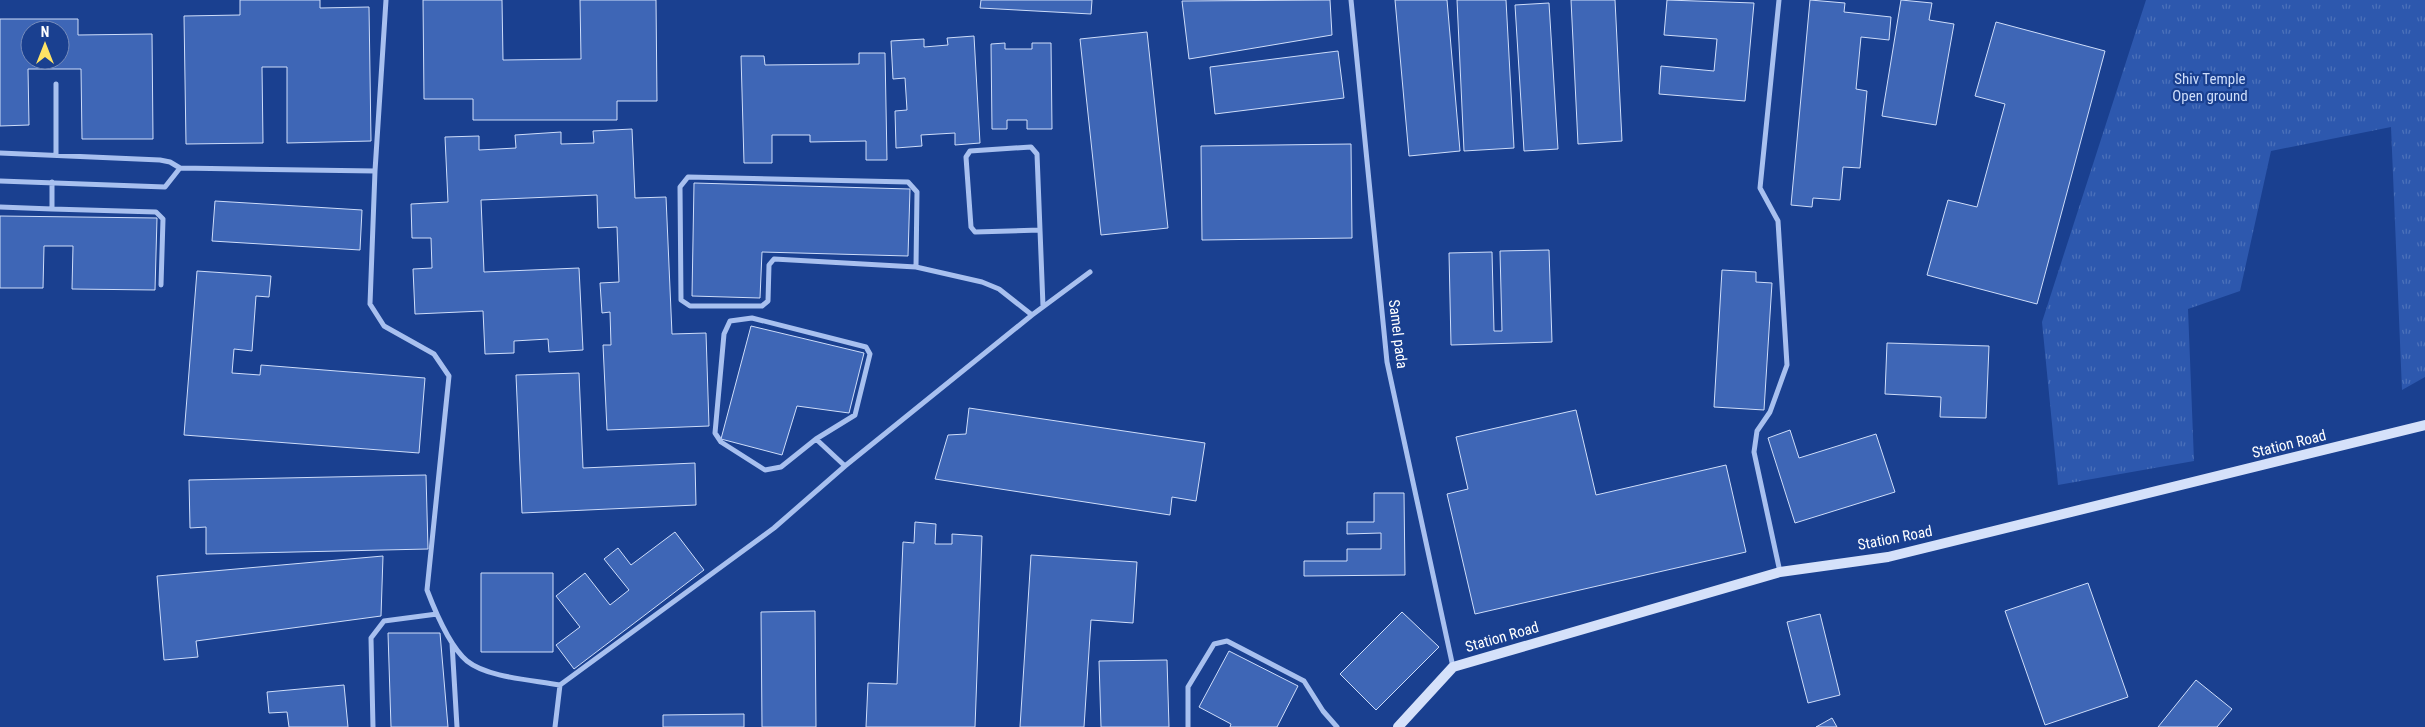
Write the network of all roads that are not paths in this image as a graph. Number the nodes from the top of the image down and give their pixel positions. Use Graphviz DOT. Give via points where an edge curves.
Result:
graph roads {
  1 [pos="386,0"];
  2 [pos="1351,0"];
  3 [pos="1779,0"];
  4 [pos="56,84"];
  5 [pos="0,153"];
  6 [pos="56,154"];
  7 [pos="180,168"];
  8 [pos="375,171"];
  9 [pos="0,181"];
  10 [pos="52,182"];
  11 [pos="0,208"];
  12 [pos="52,209"];
  13 [pos="1040,230"];
  14 [pos="916,267"];
  15 [pos="1090,272"];
  16 [pos="162,285"];
  17 [pos="1043,306"];
  18 [pos="1032,315"];
  19 [pos="2425,425"];
  20 [pos="816,439"];
  21 [pos="845,466"];
  22 [pos="1780,572"];
  23 [pos="436,614"];
  24 [pos="452,641"];
  25 [pos="1453,666"];
  26 [pos="560,685"];
  27 [pos="373,727"];
  28 [pos="457,727"];
  29 [pos="555,727"];
  30 [pos="1188,727"];
  31 [pos="1337,727"];
  32 [pos="1398,727"];
  1 -- 8 [label="street"];
  2 -- 25 [label="street, Samel pada" via="1387,362"];
  3 -- 22 [label="street" via="1760,188 1778,221 1787,364 1770,412 1757,431 1754,452"];
  4 -- 6 [label="street"];
  5 -- 6 [label="street"];
  6 -- 7 [label="street" via="160,160"];
  7 -- 8 [label="street"];
  7 -- 10 [label="street" via="165,187"];
  8 -- 23 [label="street" via="370,304 384,326 434,354 449,376 427,590"];
  9 -- 10 [label="street"];
  10 -- 12 [label="street"];
  11 -- 12 [label="street"];
  12 -- 16 [label="street" via="156,212 162,219"];
  13 -- 13 [label="street" via="1037,154 1031,147 970,151 966,157 971,227 975,232"];
  13 -- 17 [label="street"];
  14 -- 14 [label="street" via="774,259 769,265 768,301 762,306 690,306 681,300 680,187 688,177 908,182 917,192"];
  14 -- 18 [label="street" via="999,289"];
  15 -- 17 [label="street"];
  17 -- 18 [label="street"];
  18 -- 21 [label="street"];
  19 -- 22 [label="main road, Station Road" via="1888,557"];
  20 -- 20 [label="street" via="781,467 765,470 721,442 715,433 724,334 730,320 752,318 866,347 870,354 855,416"];
  20 -- 21 [label="street"];
  21 -- 26 [label="street" via="774,528"];
  22 -- 25 [label="main road, Station Road"];
  23 -- 24 [label="street"];
  23 -- 27 [label="street" via="384,621 371,638"];
  24 -- 26 [label="street" via="467,661 489,672"];
  24 -- 28 [label="street"];
  25 -- 32 [label="main road, Station Road"];
  26 -- 29 [label="street"];
  30 -- 31 [label="street" via="1188,686 1214,644 1227,641 1304,681"];
}
